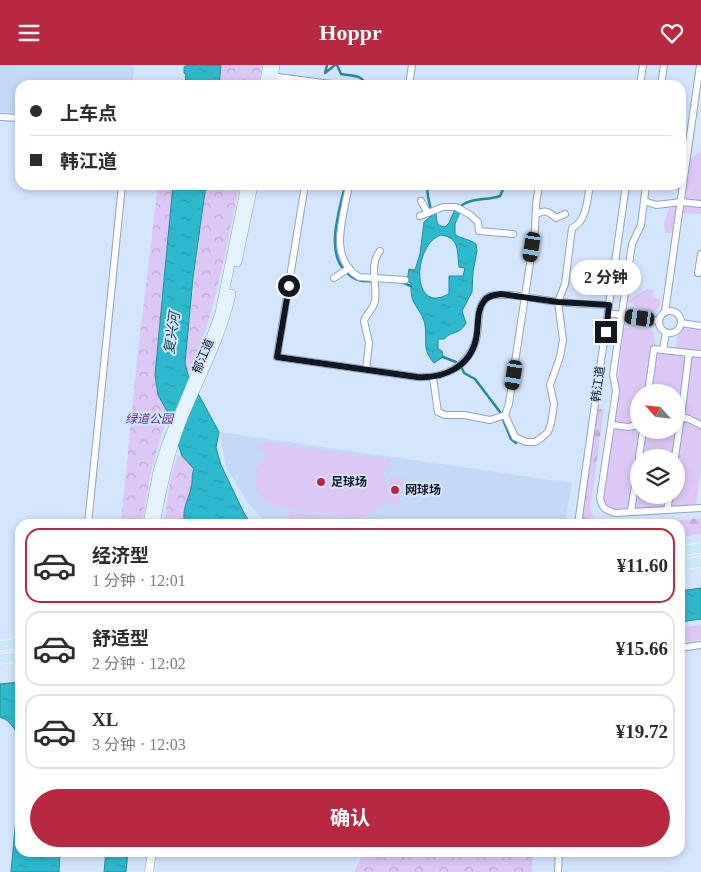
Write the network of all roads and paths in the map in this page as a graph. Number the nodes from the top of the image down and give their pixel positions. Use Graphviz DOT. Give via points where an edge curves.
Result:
graph roads {
  1 [pos="268,65"];
  2 [pos="275,65"];
  3 [pos="412,65"];
  4 [pos="642,65"];
  5 [pos="664,65"];
  6 [pos="700,65"];
  7 [pos="269,80"];
  8 [pos="269,80"];
  9 [pos="410,80"];
  10 [pos="640,80"];
  11 [pos="662,80"];
  12 [pos="0,117"];
  13 [pos="15,118"];
  14 [pos="686,166"];
  15 [pos="121,190"];
  16 [pos="245,190"];
  17 [pos="252,190"];
  18 [pos="305,190"];
  19 [pos="347,190"];
  20 [pos="538,190"];
  21 [pos="589,190"];
  22 [pos="625,190"];
  23 [pos="645,190"];
  24 [pos="683,190"];
  25 [pos="421,201"];
  26 [pos="644,201"];
  27 [pos="681,202"];
  28 [pos="701,204"];
  29 [pos="431,211"];
  30 [pos="537,213"];
  31 [pos="562,215"];
  32 [pos="420,216"];
  33 [pos="513,234"];
  34 [pos="380,251"];
  35 [pos="701,254"];
  36 [pos="349,268"];
  37 [pos="698,273"];
  38 [pos="334,278"];
  39 [pos="404,279"];
  40 [pos="374,280"];
  41 [pos="525,297"];
  42 [pos="558,302"];
  43 [pos="609,305"];
  44 [pos="665,312"];
  45 [pos="608,313"];
  46 [pos="223,314"];
  47 [pos="622,315"];
  48 [pos="659,321"];
  49 [pos="680,323"];
  50 [pos="701,325"];
  51 [pos="666,331"];
  52 [pos="663,350"];
  53 [pos="689,353"];
  54 [pos="701,355"];
  55 [pos="366,370"];
  56 [pos="433,377"];
  57 [pos="649,384"];
  58 [pos="684,384"];
  59 [pos="502,416"];
  60 [pos="685,418"];
  61 [pos="612,425"];
  62 [pos="701,425"];
  63 [pos="630,427"];
  64 [pos="162,472"];
  65 [pos="632,504"];
  66 [pos="668,504"];
  67 [pos="701,508"];
  68 [pos="667,510"];
  69 [pos="631,511"];
  70 [pos="89,519"];
  71 [pos="149,519"];
  72 [pos="156,519"];
  73 [pos="579,519"];
  74 [pos="701,548"];
  75 [pos="685,550"];
  76 [pos="701,562"];
  77 [pos="685,564"];
  78 [pos="15,644"];
  79 [pos="701,645"];
  80 [pos="0,646"];
  81 [pos="685,647"];
  82 [pos="15,657"];
  83 [pos="0,659"];
  84 [pos="151,857"];
  85 [pos="559,857"];
  86 [pos="150,872"];
  87 [pos="558,872"];
  1 -- 7 [label="main road"];
  2 -- 8 [label="main road"];
  3 -- 9 [label="street"];
  4 -- 10 [label="street"];
  5 -- 11 [label="street"];
  6 -- 14 [label="street"];
  12 -- 13 [label="street"];
  15 -- 70 [label="street"];
  16 -- 46 [label="main road, 郁江道"];
  17 -- 46 [label="main road, 郁江道"];
  18 -- 55 [label="street" via="277,357"];
  19 -- 36 [label="street" via="340,247 341,256"];
  20 -- 30 [label="street"];
  21 -- 42 [label="street" via="582,220 572,228 565,284"];
  22 -- 43 [label="street, 韩江道"];
  23 -- 26 [label="street"];
  24 -- 27 [label="street"];
  25 -- 29 [label="street"];
  26 -- 27 [label="street" via="656,205"];
  26 -- 47 [label="street" via="641,225 632,245"];
  27 -- 28 [label="street"];
  27 -- 44 [label="street"];
  29 -- 32 [label="street"];
  29 -- 33 [label="street" via="449,206 478,222 480,231"];
  30 -- 31 [label="street" via="546,211 556,217"];
  30 -- 41 [label="street"];
  34 -- 40 [label="street" via="375,260"];
  35 -- 37 [label="street"];
  36 -- 38 [label="street"];
  36 -- 40 [label="street" via="359,277"];
  39 -- 40 [label="street"];
  40 -- 55 [label="street" via="375,302 364,321 369,343"];
  41 -- 42 [label="street"];
  41 -- 56 [label="street" via="501,294 484,301 471,351 449,373"];
  41 -- 59 [label="street" via="510,395"];
  42 -- 43 [label="street"];
  42 -- 59 [label="street" via="563,340 550,385 554,414 548,432 531,443 516,437"];
  43 -- 45 [label="street, 韩江道"];
  44 -- 48 [label="street"];
  44 -- 49 [label="street" via="676,313"];
  45 -- 47 [label="street"];
  45 -- 73 [label="street, 韩江道"];
  46 -- 64 [label="main road, 郁江道" via="213,352"];
  47 -- 48 [label="street"];
  47 -- 61 [label="street" via="613,375 616,391"];
  48 -- 51 [label="street" via="660,327"];
  49 -- 50 [label="street"];
  49 -- 51 [label="street" via="676,331"];
  51 -- 52 [label="street"];
  52 -- 53 [label="street"];
  52 -- 57 [label="street" via="654,349"];
  53 -- 54 [label="street"];
  53 -- 58 [label="street"];
  55 -- 56 [label="street"];
  56 -- 59 [label="street" via="438,412 490,420"];
  60 -- 62 [label="street"];
  61 -- 63 [label="street"];
  61 -- 69 [label="street" via="601,504 605,510 616,513"];
  64 -- 71 [label="main road, 郁江道"];
  64 -- 72 [label="main road, 郁江道"];
  65 -- 69 [label="street"];
  66 -- 68 [label="street"];
  67 -- 68 [label="street"];
  68 -- 69 [label="street"];
  74 -- 75 [label="main road"];
  76 -- 77 [label="main road"];
  78 -- 80 [label="main road"];
  79 -- 81 [label="street"];
  82 -- 83 [label="main road"];
  84 -- 86 [label="street"];
  85 -- 87 [label="street"];
}
